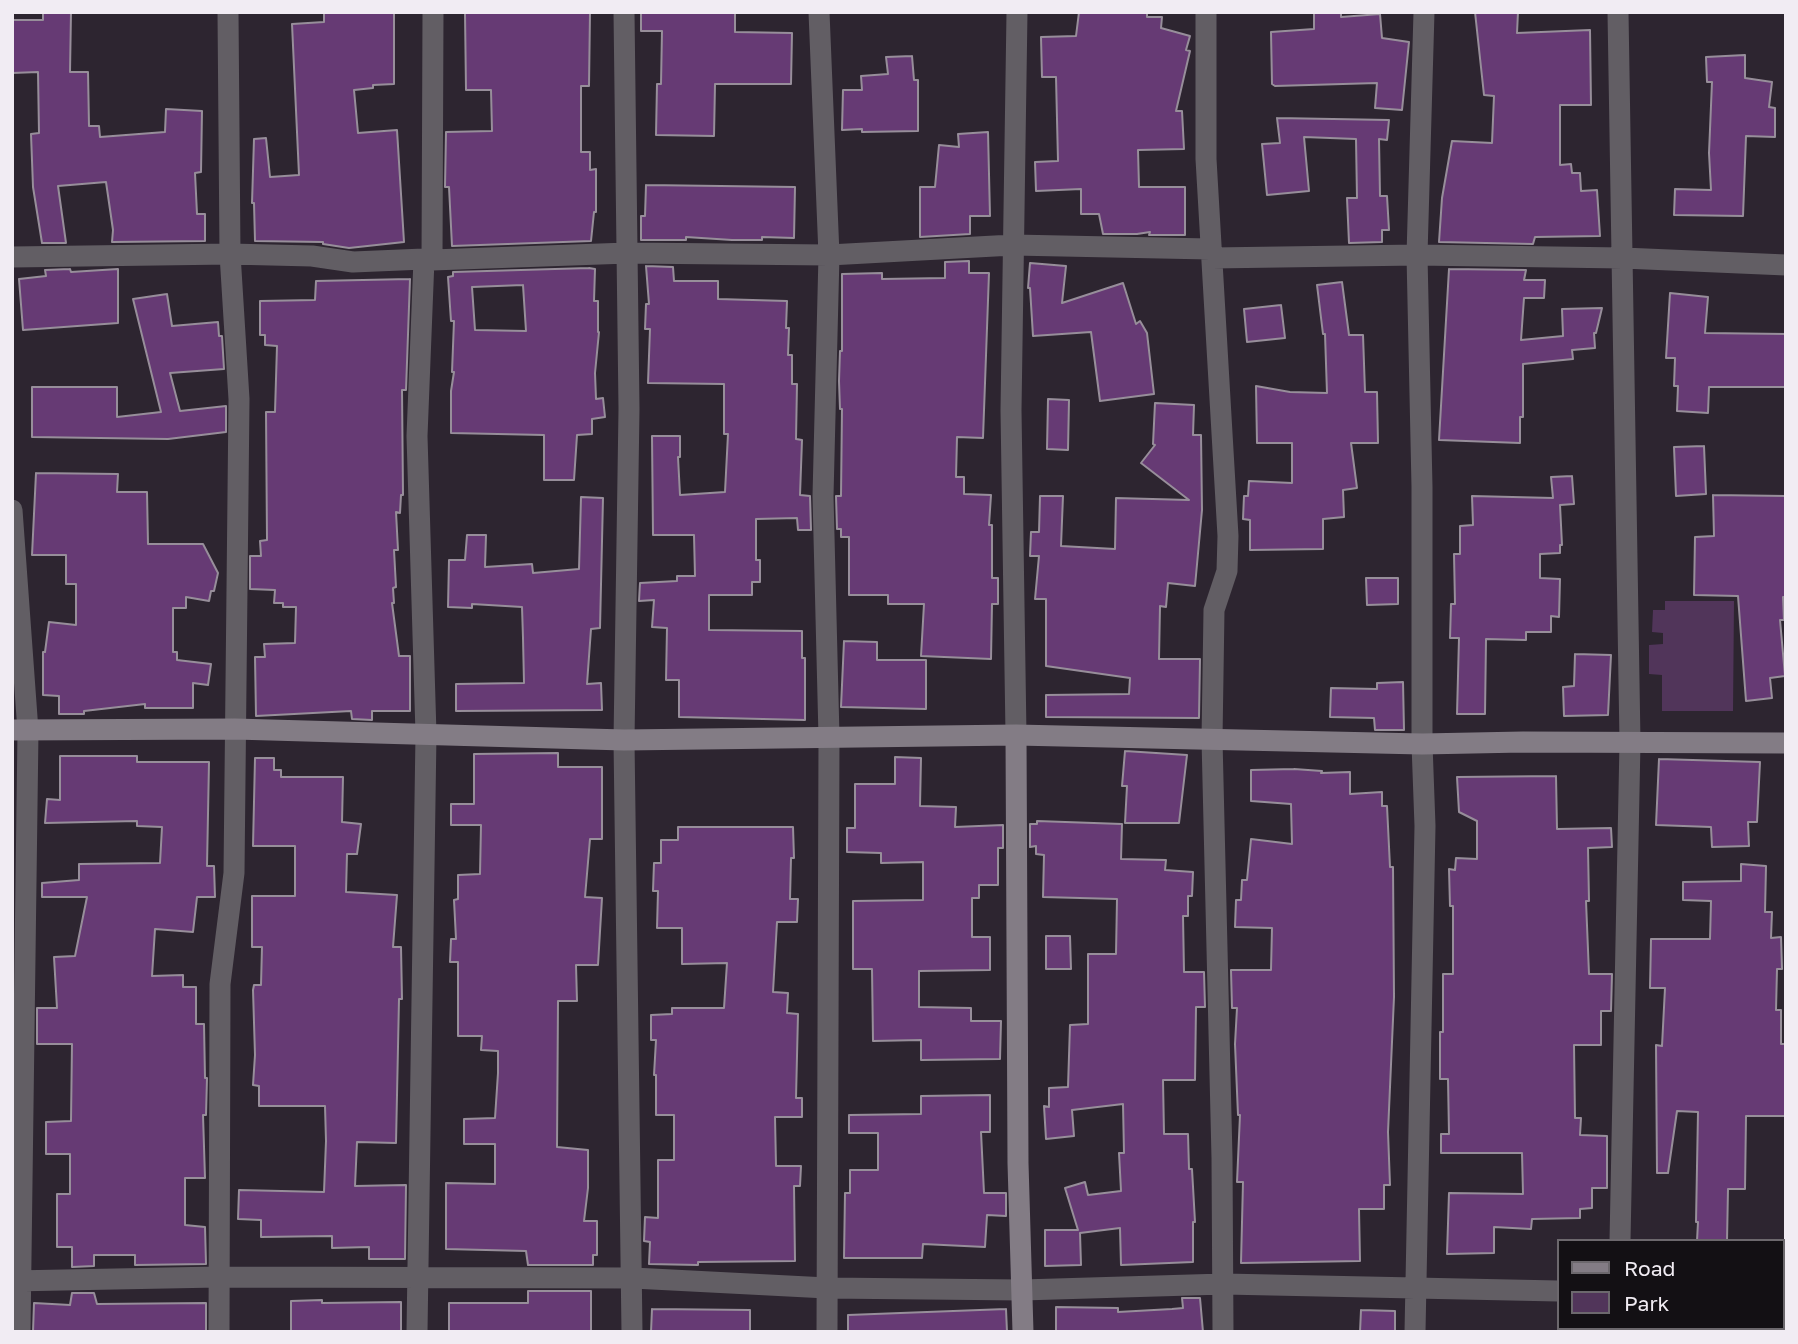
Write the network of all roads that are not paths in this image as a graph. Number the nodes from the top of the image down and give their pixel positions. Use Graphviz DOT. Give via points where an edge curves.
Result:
graph roads {
  1 [pos="228,12"];
  2 [pos="433,12"];
  3 [pos="624,12"];
  4 [pos="819,12"];
  5 [pos="1017,12"];
  6 [pos="1206,12"];
  7 [pos="1424,12"];
  8 [pos="1618,12"];
  9 [pos="1013,245"];
  10 [pos="628,253"];
  11 [pos="1211,253"];
  12 [pos="230,254"];
  13 [pos="829,255"];
  14 [pos="1416,255"];
  15 [pos="12,257"];
  16 [pos="1623,258"];
  17 [pos="428,259"];
  18 [pos="1786,265"];
  19 [pos="12,510"];
  20 [pos="235,729"];
  21 [pos="20,730"];
  22 [pos="426,734"];
  23 [pos="1016,735"];
  24 [pos="829,737"];
  25 [pos="1212,739"];
  26 [pos="624,740"];
  27 [pos="1630,742"];
  28 [pos="1786,743"];
  29 [pos="1422,744"];
  30 [pos="1620,1239"];
  31 [pos="218,1277"];
  32 [pos="632,1278"];
  33 [pos="418,1279"];
  34 [pos="16,1281"];
  35 [pos="1224,1284"];
  36 [pos="827,1288"];
  37 [pos="1415,1289"];
  38 [pos="1022,1290"];
  39 [pos="1556,1291"];
  40 [pos="20,1332"];
  41 [pos="219,1332"];
  42 [pos="417,1332"];
  43 [pos="632,1332"];
  44 [pos="827,1332"];
  45 [pos="1023,1332"];
  46 [pos="1223,1332"];
  47 [pos="1415,1332"];
  1 -- 12 [label="street"];
  2 -- 17 [label="street"];
  3 -- 10 [label="street"];
  4 -- 13 [label="street"];
  5 -- 9 [label="street"];
  6 -- 11 [label="street"];
  7 -- 14 [label="street"];
  8 -- 16 [label="street"];
  9 -- 11 [label="street"];
  9 -- 13 [label="street"];
  9 -- 23 [label="street"];
  10 -- 13 [label="street"];
  10 -- 17 [label="street"];
  10 -- 26 [label="street"];
  11 -- 14 [label="street"];
  11 -- 25 [label="street" via="1228,536 1227,570 1214,610"];
  12 -- 15 [label="street"];
  12 -- 17 [label="street" via="353,262"];
  12 -- 20 [label="street" via="239,399"];
  13 -- 24 [label="street" via="823,496"];
  14 -- 16 [label="street"];
  14 -- 29 [label="street"];
  16 -- 18 [label="street"];
  16 -- 27 [label="street"];
  17 -- 22 [label="street" via="417,436"];
  19 -- 21 [label="street"];
  20 -- 21 [label="street"];
  20 -- 22 [label="street"];
  20 -- 31 [label="street" via="234,873 220,984"];
  21 -- 34 [label="street"];
  22 -- 26 [label="street"];
  22 -- 33 [label="street"];
  23 -- 24 [label="street"];
  23 -- 25 [label="street"];
  23 -- 38 [label="street"];
  24 -- 26 [label="street"];
  24 -- 36 [label="street"];
  25 -- 29 [label="street"];
  25 -- 35 [label="street"];
  26 -- 32 [label="street"];
  27 -- 28 [label="street"];
  27 -- 29 [label="street"];
  27 -- 30 [label="street"];
  29 -- 37 [label="street" via="1425,827"];
  31 -- 33 [label="street"];
  31 -- 34 [label="street"];
  31 -- 41 [label="street"];
  32 -- 33 [label="street"];
  32 -- 36 [label="street"];
  32 -- 43 [label="street"];
  33 -- 42 [label="street"];
  34 -- 40 [label="street"];
  35 -- 37 [label="street"];
  35 -- 38 [label="street"];
  35 -- 46 [label="street"];
  36 -- 38 [label="street"];
  36 -- 44 [label="street"];
  37 -- 39 [label="street"];
  37 -- 47 [label="street"];
  38 -- 45 [label="street"];
}
